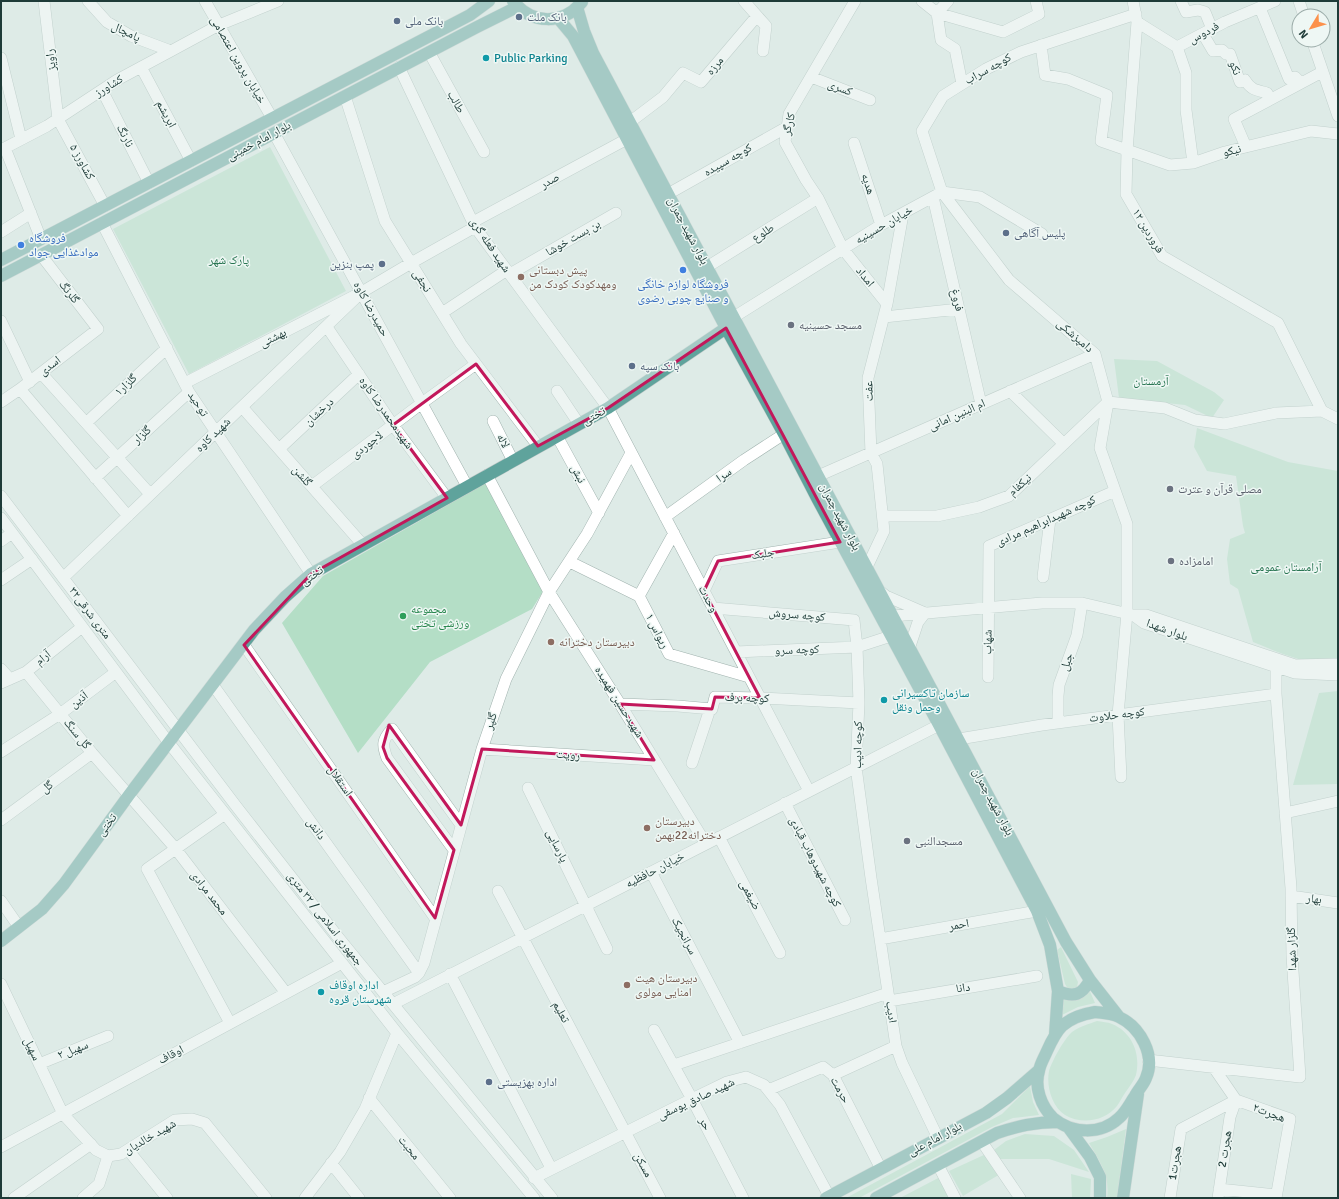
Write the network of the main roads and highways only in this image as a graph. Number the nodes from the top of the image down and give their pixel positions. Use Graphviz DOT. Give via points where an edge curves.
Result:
graph roads {
  1 [pos="489,1"];
  2 [pos="515,4"];
  3 [pos="580,4"];
  4 [pos="558,18"];
  5 [pos="409,46"];
  6 [pos="416,59"];
  7 [pos="1,260"];
  8 [pos="1,276"];
  9 [pos="734,317"];
  10 [pos="726,328"];
  11 [pos="813,478"];
  12 [pos="1,942"];
  13 [pos="1090,980"];
  14 [pos="1058,991"];
  15 [pos="1119,1017"];
  16 [pos="1055,1035"];
  17 [pos="1038,1071"];
  18 [pos="1138,1090"];
  19 [pos="1063,1124"];
  20 [pos="827,1197"];
  21 [pos="876,1198"];
  22 [pos="1100,1198"];
  23 [pos="1123,1198"];
  1 -- 5 [label="main road, بلوار امام خمینی" via="470,15"];
  2 -- 4 [label="main road" via="524,12 540,19"];
  2 -- 6 [label="main road, بلوار امام خمینی"];
  3 -- 4 [label="main road"];
  3 -- 9 [label="main road, بلوار شهید چمران" via="584,31 593,53"];
  4 -- 10 [label="main road, بلوار شهید چمران" via="573,36"];
  5 -- 6 [label="main road"];
  5 -- 7 [label="main road, بلوار امام خمینی"];
  6 -- 8 [label="main road, بلوار امام خمینی"];
  9 -- 10 [label="main road, تختی"];
  9 -- 11 [label="main road, بلوار شهید چمران"];
  10 -- 11 [label="main road, بلوار شهید چمران" via="784,434"];
  10 -- 12 [label="main road, تختی" via="608,408 310,574 254,630 64,884 42,909"];
  11 -- 13 [label="main road, بلوار شهید چمران" via="867,566 1066,942"];
  11 -- 14 [label="main road, بلوار شهید چمران" via="840,542 1037,911 1050,945"];
  13 -- 14 [label="main road" via="1085,989 1077,994 1067,995"];
  13 -- 15 [label="main road, بلوار شهید چمران"];
  14 -- 16 [label="main road, بلوار شهید چمران"];
  15 -- 16 [label="main road" via="1107,1013 1083,1014 1072,1018"];
  15 -- 18 [label="main road" via="1129,1023 1144,1042 1148,1060 1146,1078"];
  16 -- 17 [label="main road"];
  17 -- 19 [label="main road" via="1037,1082 1043,1104 1049,1114"];
  17 -- 20 [label="main road, بلوار امام علی" via="1007,1098 986,1112"];
  18 -- 19 [label="main road" via="1120,1117 1101,1129 1078,1130"];
  18 -- 23 [label="main road"];
  19 -- 21 [label="main road, بلوار امام علی" via="1037,1122 1016,1126"];
  19 -- 22 [label="main road" via="1090,1157 1100,1177"];
}
